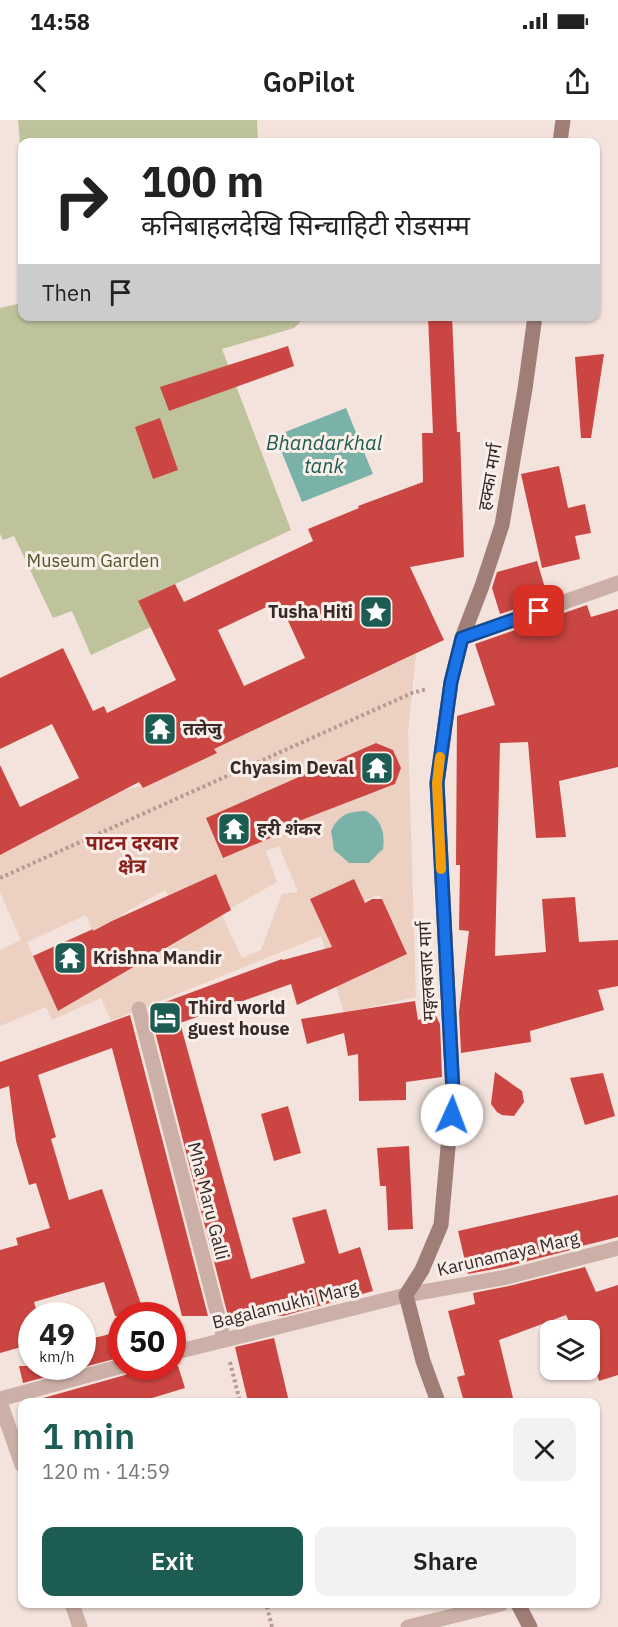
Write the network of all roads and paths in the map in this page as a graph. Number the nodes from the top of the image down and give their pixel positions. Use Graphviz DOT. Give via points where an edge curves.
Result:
graph roads {
  1 [pos="563,120"];
  2 [pos="561,138"];
  3 [pos="534,321"];
  4 [pos="618,583"];
  5 [pos="462,638"];
  6 [pos="451,682"];
  7 [pos="0,878"];
  8 [pos="139,1009"];
  9 [pos="618,1248"];
  10 [pos="406,1295"];
  11 [pos="224,1339"];
  12 [pos="186,1349"];
  13 [pos="108,1370"];
  14 [pos="239,1398"];
  15 [pos="437,1398"];
  16 [pos="0,1400"];
  17 [pos="18,1453"];
  18 [pos="73,1608"];
  19 [pos="267,1608"];
  20 [pos="485,1608"];
  21 [pos="520,1608"];
  22 [pos="80,1627"];
  23 [pos="272,1627"];
  24 [pos="408,1627"];
  25 [pos="530,1627"];
  1 -- 2 [label="main road"];
  3 -- 5 [label="main road, हक्का मार्ग" via="502,525"];
  4 -- 5 [label="street"];
  5 -- 6 [label="main road, मङ्गलबजार मार्ग"];
  6 -- 7 [label="path" via="412,693"];
  6 -- 10 [label="main road, मङ्गलबजार मार्ग" via="437,783 453,1092 449,1148 441,1225 422,1270"];
  8 -- 11 [label="street, Mha Maru Galli"];
  9 -- 10 [label="street, Karunamaya Marg" via="507,1277"];
  10 -- 11 [label="street, Bagalamukhi Marg"];
  10 -- 15 [label="main road"];
  11 -- 12 [label="street, Bagalamukhi Marg"];
  11 -- 14 [label="path"];
  13 -- 16 [label="street"];
  16 -- 17 [label="street"];
  18 -- 22 [label="street"];
  19 -- 23 [label="path"];
  20 -- 24 [label="street"];
  21 -- 25 [label="main road"];
}
